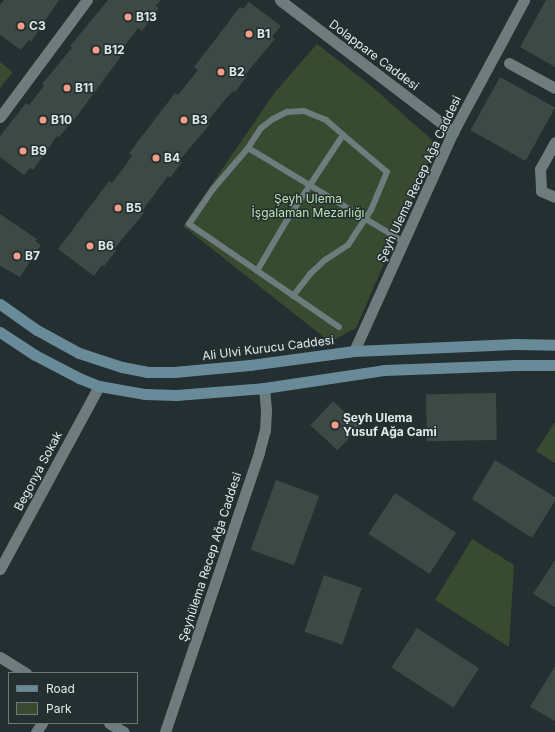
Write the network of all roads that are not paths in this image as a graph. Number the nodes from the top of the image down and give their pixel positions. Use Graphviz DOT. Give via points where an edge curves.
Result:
graph roads {
  1 [pos="87,0"];
  2 [pos="280,0"];
  3 [pos="524,0"];
  4 [pos="509,63"];
  5 [pos="555,88"];
  6 [pos="0,117"];
  7 [pos="453,132"];
  8 [pos="343,135"];
  9 [pos="555,142"];
  10 [pos="248,148"];
  11 [pos="309,185"];
  12 [pos="555,197"];
  13 [pos="366,220"];
  14 [pos="404,242"];
  15 [pos="257,271"];
  16 [pos="292,296"];
  17 [pos="0,304"];
  18 [pos="339,327"];
  19 [pos="0,332"];
  20 [pos="555,345"];
  21 [pos="354,351"];
  22 [pos="555,365"];
  23 [pos="98,386"];
  24 [pos="264,388"];
  25 [pos="0,569"];
  26 [pos="0,657"];
  27 [pos="24,672"];
  28 [pos="111,724"];
  29 [pos="124,732"];
  30 [pos="165,732"];
  1 -- 6 [label="street"];
  2 -- 7 [label="street, Dolappare Caddesi"];
  3 -- 7 [label="street, Şeyh Ulema Recep Ağa Caddesi"];
  4 -- 5 [label="street"];
  7 -- 14 [label="street, Şeyh Ulema Recep Ağa Caddesi"];
  8 -- 10 [label="lane" via="326,120 304,111 287,112 261,128"];
  8 -- 11 [label="lane"];
  8 -- 13 [label="lane" via="387,172"];
  9 -- 12 [label="street" via="540,170 541,191"];
  10 -- 11 [label="lane"];
  10 -- 15 [label="lane" via="213,189 189,224"];
  11 -- 13 [label="lane"];
  11 -- 15 [label="lane"];
  13 -- 14 [label="lane"];
  13 -- 16 [label="lane" via="348,245 325,260"];
  14 -- 21 [label="street, Şeyh Ulema Recep Ağa Caddesi"];
  15 -- 16 [label="lane"];
  16 -- 18 [label="lane"];
  17 -- 21 [label="main road, Ali Ulvi Kurucu Caddesi" via="57,342 79,353 147,372 174,372"];
  19 -- 23 [label="main road" via="58,368"];
  20 -- 21 [label="main road, Ali Ulvi Kurucu Caddesi" via="516,344"];
  22 -- 24 [label="main road" via="516,364 384,370"];
  23 -- 24 [label="main road" via="145,394 176,395"];
  23 -- 25 [label="street, Begonya Sokak"];
  24 -- 30 [label="street, Şeyhülema Recep Ağa Caddesi" via="265,430 259,452"];
  26 -- 27 [label="street"];
  28 -- 29 [label="street"];
}
